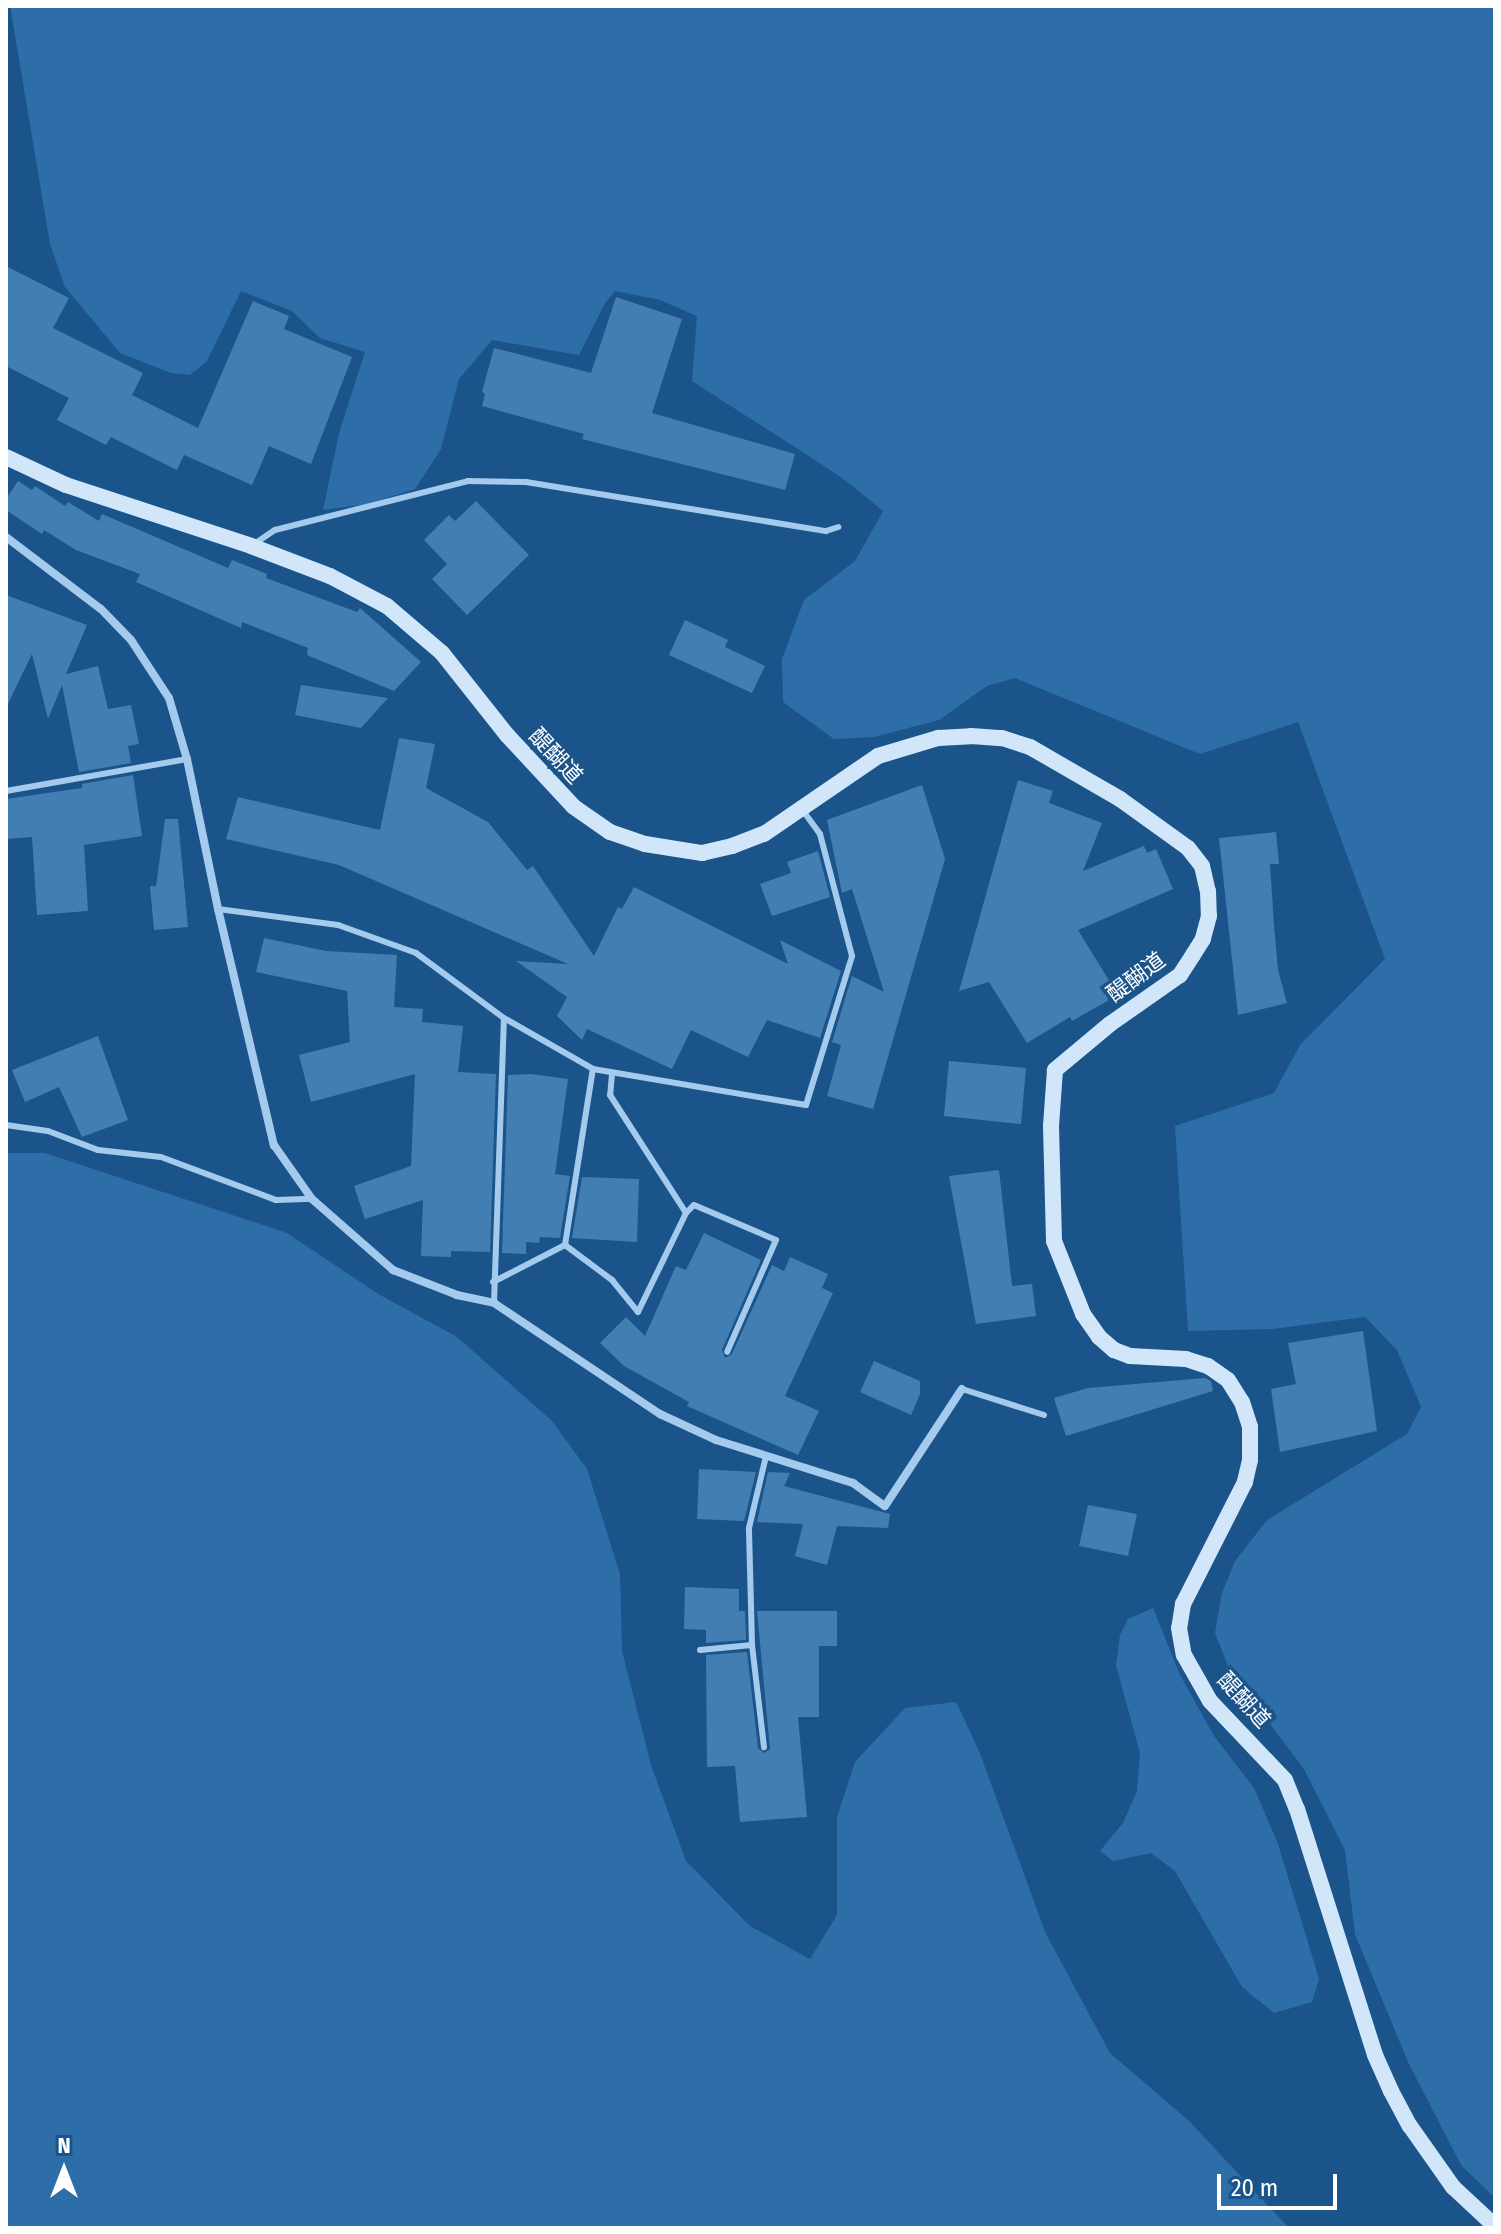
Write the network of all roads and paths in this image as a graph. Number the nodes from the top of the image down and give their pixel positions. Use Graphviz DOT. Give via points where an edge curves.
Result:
graph roads {
  1 [pos="6,457"];
  2 [pos="838,527"];
  3 [pos="6,537"];
  4 [pos="251,546"];
  5 [pos="187,759"];
  6 [pos="6,791"];
  7 [pos="802,809"];
  8 [pos="218,909"];
  9 [pos="504,1018"];
  10 [pos="593,1069"];
  11 [pos="612,1074"];
  12 [pos="6,1125"];
  13 [pos="312,1199"];
  14 [pos="686,1213"];
  15 [pos="565,1245"];
  16 [pos="493,1282"];
  17 [pos="494,1303"];
  18 [pos="727,1352"];
  19 [pos="962,1389"];
  20 [pos="1044,1415"];
  21 [pos="766,1456"];
  22 [pos="752,1645"];
  23 [pos="700,1650"];
  24 [pos="764,1747"];
  25 [pos="1495,2226"];
  1 -- 4 [label="main road, 醍醐道" via="66,485"];
  2 -- 4 [label="lane" via="826,531 526,482 468,481 275,530"];
  3 -- 5 [label="street" via="101,609 131,640 169,698"];
  4 -- 7 [label="main road, 醍醐道" via="330,576 387,606 442,653 507,735 574,807 610,832 702,853 764,834"];
  5 -- 6 [label="lane"];
  5 -- 8 [label="street"];
  7 -- 11 [label="lane" via="820,834 852,956 806,1105"];
  7 -- 25 [label="main road, 醍醐道" via="878,756 938,738 1002,738 1030,747 1120,799 1188,848 1202,866 1209,916 1203,939 1180,975 1055,1070 1054,1241 1083,1314 1114,1350 1208,1366 1228,1380 1242,1402 1250,1427 1248,1471 1183,1604 1179,1628 1184,1655 1210,1701 1285,1780 1391,2091 1453,2187"];
  8 -- 9 [label="lane" via="338,925 386,940 416,953"];
  8 -- 13 [label="street" via="274,1145"];
  9 -- 10 [label="lane"];
  9 -- 16 [label="lane"];
  10 -- 11 [label="lane"];
  10 -- 15 [label="lane"];
  11 -- 14 [label="lane" via="610,1095"];
  12 -- 13 [label="lane" via="48,1131 98,1150 161,1157 276,1200"];
  13 -- 17 [label="street" via="393,1270"];
  14 -- 15 [label="lane" via="638,1312 612,1280"];
  14 -- 18 [label="lane" via="694,1205 776,1240"];
  15 -- 16 [label="lane"];
  16 -- 17 [label="lane"];
  17 -- 21 [label="street" via="660,1414"];
  19 -- 20 [label="lane"];
  19 -- 21 [label="street" via="885,1506 853,1483"];
  21 -- 22 [label="lane" via="749,1528"];
  22 -- 23 [label="lane"];
  22 -- 24 [label="lane"];
}
